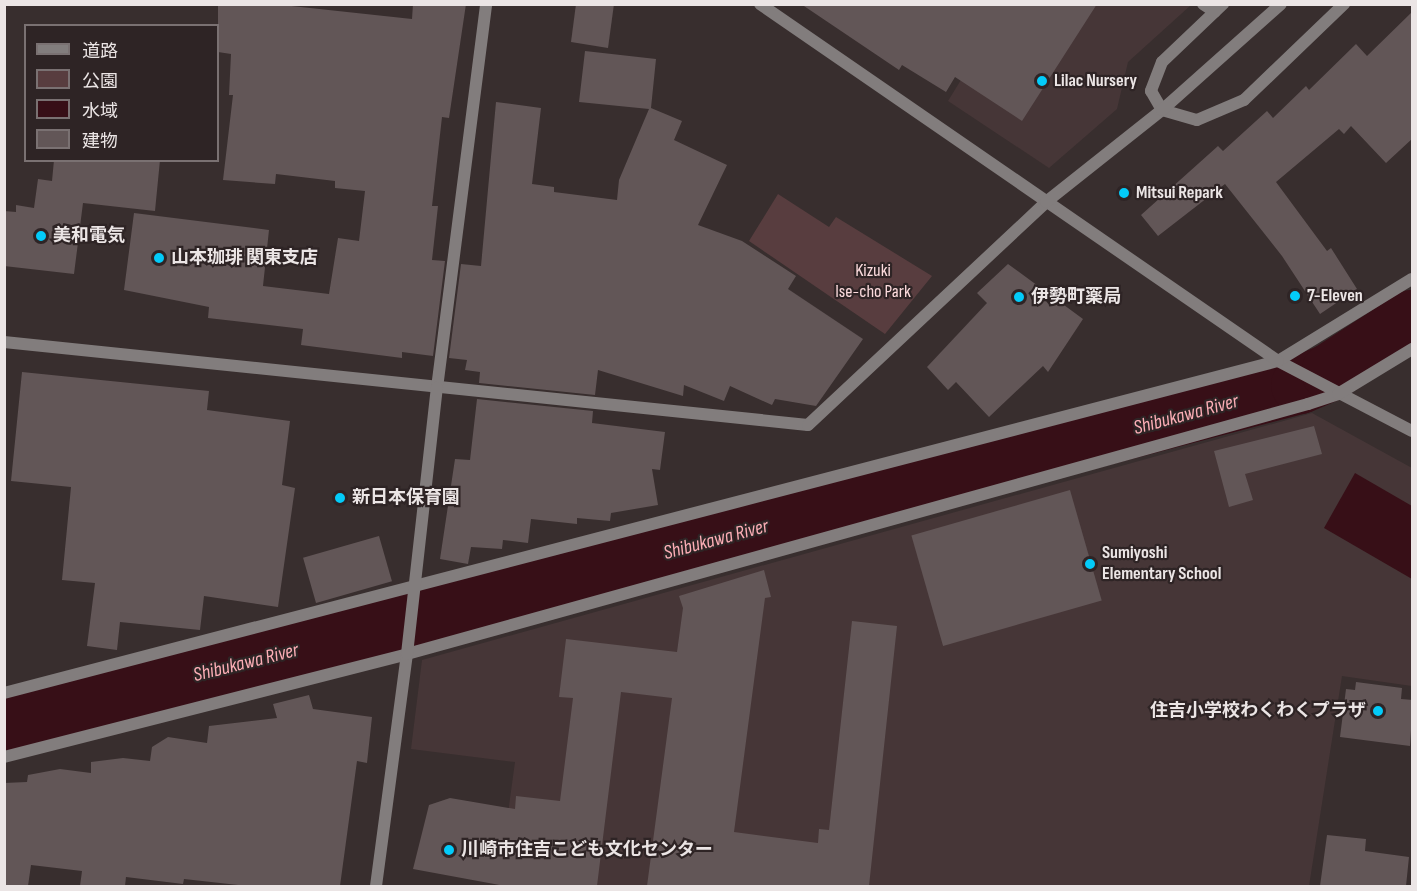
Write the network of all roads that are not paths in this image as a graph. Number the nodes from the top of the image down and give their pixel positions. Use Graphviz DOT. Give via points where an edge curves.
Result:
graph roads {
  1 [pos="486,4"];
  2 [pos="760,4"];
  3 [pos="1203,4"];
  4 [pos="1281,4"];
  5 [pos="1344,4"];
  6 [pos="1219,8"];
  7 [pos="1162,110"];
  8 [pos="1046,202"];
  9 [pos="1413,279"];
  10 [pos="4,342"];
  11 [pos="1413,349"];
  12 [pos="1278,361"];
  13 [pos="437,388"];
  14 [pos="1338,394"];
  15 [pos="1413,431"];
  16 [pos="414,587"];
  17 [pos="407,654"];
  18 [pos="4,693"];
  19 [pos="4,757"];
  20 [pos="376,886"];
  1 -- 13 [label="street"];
  2 -- 8 [label="street"];
  3 -- 6 [label="street"];
  4 -- 7 [label="street"];
  5 -- 7 [label="street" via="1244,100 1197,120"];
  6 -- 7 [label="street" via="1162,62 1151,91"];
  7 -- 8 [label="street"];
  8 -- 12 [label="street"];
  8 -- 13 [label="street" via="808,425"];
  9 -- 12 [label="street"];
  10 -- 13 [label="street"];
  11 -- 14 [label="street"];
  12 -- 14 [label="street"];
  12 -- 16 [label="street"];
  13 -- 16 [label="street"];
  14 -- 15 [label="street"];
  14 -- 17 [label="street"];
  16 -- 17 [label="street"];
  16 -- 18 [label="street"];
  17 -- 19 [label="street"];
  17 -- 20 [label="street"];
}
